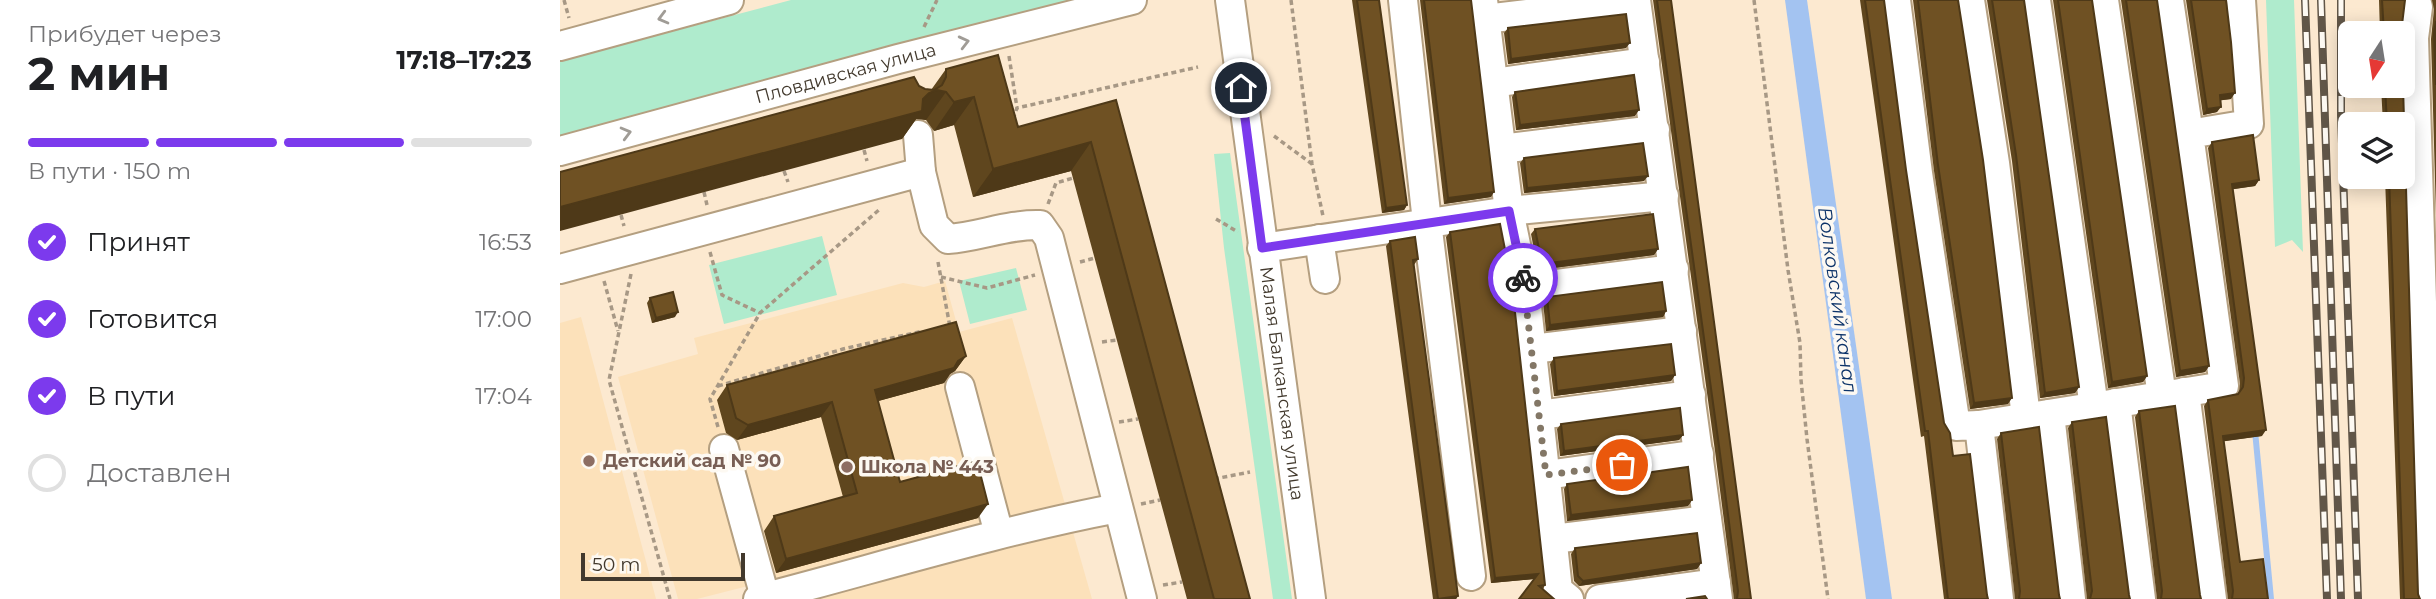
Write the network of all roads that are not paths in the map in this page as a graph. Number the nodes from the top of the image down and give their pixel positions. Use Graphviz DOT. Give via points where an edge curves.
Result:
graph roads {
  1 [pos="729,0"];
  2 [pos="1132,0"];
  3 [pos="1230,0"];
  4 [pos="1403,0"];
  5 [pos="1636,0"];
  6 [pos="1896,0"];
  7 [pos="1970,0"];
  8 [pos="2036,0"];
  9 [pos="2104,0"];
  10 [pos="2169,0"];
  11 [pos="2241,0"];
  12 [pos="2423,5"];
  13 [pos="1484,10"];
  14 [pos="565,34"];
  15 [pos="1645,62"];
  16 [pos="1493,83"];
  17 [pos="1655,130"];
  18 [pos="2189,134"];
  19 [pos="918,135"];
  20 [pos="1501,149"];
  21 [pos="560,151"];
  22 [pos="909,175"];
  23 [pos="1664,196"];
  24 [pos="1509,211"];
  25 [pos="1427,222"];
  26 [pos="1323,238"];
  27 [pos="1262,248"];
  28 [pos="560,269"];
  29 [pos="1674,269"];
  30 [pos="1325,279"];
  31 [pos="1525,288"];
  32 [pos="1682,331"];
  33 [pos="1532,349"];
  34 [pos="960,387"];
  35 [pos="2174,394"];
  36 [pos="1691,395"];
  37 [pos="2105,405"];
  38 [pos="1539,415"];
  39 [pos="2038,415"];
  40 [pos="1979,425"];
  41 [pos="724,449"];
  42 [pos="1699,454"];
  43 [pos="1546,475"];
  44 [pos="1118,508"];
  45 [pos="1707,520"];
  46 [pos="999,534"];
  47 [pos="1553,539"];
  48 [pos="1471,576"];
  49 [pos="1717,591"];
  50 [pos="761,598"];
  51 [pos="1142,599"];
  52 [pos="1311,599"];
  53 [pos="1569,599"];
  54 [pos="1600,599"];
  55 [pos="1999,599"];
  56 [pos="2071,599"];
  57 [pos="2141,599"];
  58 [pos="2213,599"];
  59 [pos="2431,599"];
  1 -- 14 [label="street, one-way"];
  21 -- 2 [label="street, Пловдивская улица, one-way" via="901,71"];
  3 -- 27 [label="street, Малая Балканская улица"];
  4 -- 25 [label="street"];
  5 -- 13 [label="street"];
  5 -- 15 [label="street"];
  6 -- 40 [label="street" via="1956,426"];
  7 -- 39 [label="street"];
  8 -- 37 [label="street"];
  9 -- 35 [label="street"];
  10 -- 18 [label="street"];
  11 -- 18 [label="street" via="2249,124"];
  12 -- 59 [label="street" via="2414,38"];
  13 -- 16 [label="street"];
  15 -- 16 [label="street"];
  15 -- 17 [label="street"];
  16 -- 20 [label="street"];
  17 -- 20 [label="street"];
  17 -- 23 [label="street"];
  18 -- 35 [label="street" via="2224,386"];
  19 -- 22 [label="street"];
  20 -- 24 [label="street"];
  22 -- 28 [label="street"];
  22 -- 44 [label="street" via="934,225 948,239 1021,225 1040,225 1049,238"];
  23 -- 24 [label="street"];
  23 -- 29 [label="street"];
  24 -- 25 [label="street"];
  24 -- 31 [label="street"];
  25 -- 26 [label="street"];
  25 -- 48 [label="street"];
  26 -- 27 [label="street"];
  26 -- 30 [label="street"];
  27 -- 52 [label="street, Малая Балканская улица"];
  29 -- 31 [label="street"];
  29 -- 32 [label="street"];
  31 -- 33 [label="street"];
  32 -- 33 [label="street"];
  32 -- 36 [label="street"];
  33 -- 38 [label="street"];
  34 -- 46 [label="street"];
  35 -- 37 [label="street"];
  35 -- 58 [label="street"];
  36 -- 38 [label="street"];
  36 -- 42 [label="street"];
  37 -- 39 [label="street"];
  37 -- 57 [label="street"];
  38 -- 43 [label="street"];
  39 -- 40 [label="street"];
  39 -- 56 [label="street"];
  40 -- 55 [label="street"];
  41 -- 50 [label="street"];
  42 -- 43 [label="street"];
  42 -- 45 [label="street"];
  43 -- 47 [label="street"];
  44 -- 46 [label="street"];
  44 -- 51 [label="street"];
  45 -- 47 [label="street"];
  45 -- 49 [label="street"];
  46 -- 50 [label="street"];
  47 -- 53 [label="street" via="1559,590"];
  49 -- 54 [label="street"];
}
